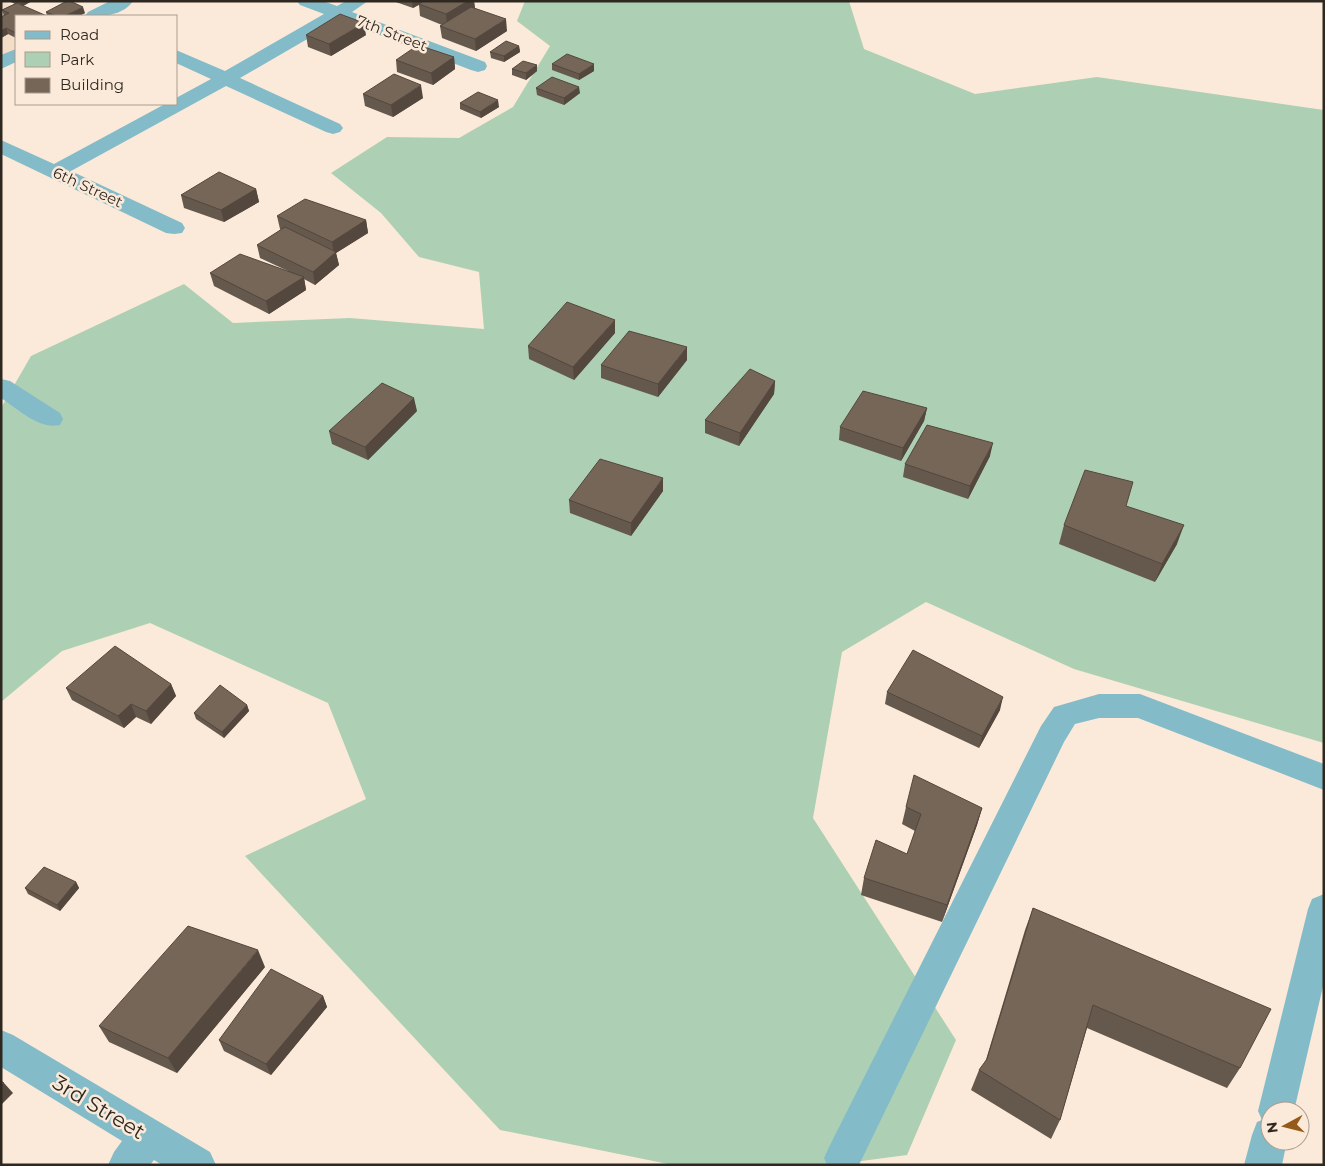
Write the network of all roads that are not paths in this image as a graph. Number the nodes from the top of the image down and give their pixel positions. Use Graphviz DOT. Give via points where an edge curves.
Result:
graph roads {
  1 [pos="124,1"];
  2 [pos="306,1"];
  3 [pos="359,1"];
  4 [pos="338,13"];
  5 [pos="96,15"];
  6 [pos="15,56"];
  7 [pos="178,57"];
  8 [pos="1,63"];
  9 [pos="478,66"];
  10 [pos="227,78"];
  11 [pos="177,105"];
  12 [pos="178,105"];
  13 [pos="333,128"];
  14 [pos="1,146"];
  15 [pos="56,171"];
  16 [pos="174,228"];
  17 [pos="1,387"];
  18 [pos="50,419"];
  19 [pos="1324,777"];
  20 [pos="1324,909"];
  21 [pos="1,1047"];
  22 [pos="1278,1101"];
  23 [pos="138,1151"];
  24 [pos="1266,1151"];
  25 [pos="843,1158"];
  26 [pos="197,1165"];
  27 [pos="1263,1165"];
  1 -- 5 [label="street"];
  2 -- 4 [label="street, 7th Street"];
  3 -- 4 [label="street"];
  4 -- 9 [label="street, 7th Street"];
  4 -- 10 [label="street"];
  6 -- 8 [label="street"];
  7 -- 10 [label="street"];
  10 -- 12 [label="street"];
  10 -- 13 [label="street"];
  11 -- 15 [label="street"];
  14 -- 15 [label="street, 6th Street"];
  15 -- 16 [label="street, 6th Street"];
  17 -- 18 [label="street"];
  19 -- 25 [label="street" via="1140,706 1099,706 1065,715 1052,735"];
  20 -- 22 [label="street"];
  21 -- 23 [label="street, 3rd Street"];
  23 -- 26 [label="street, 3rd Street"];
  24 -- 27 [label="street"];
}
